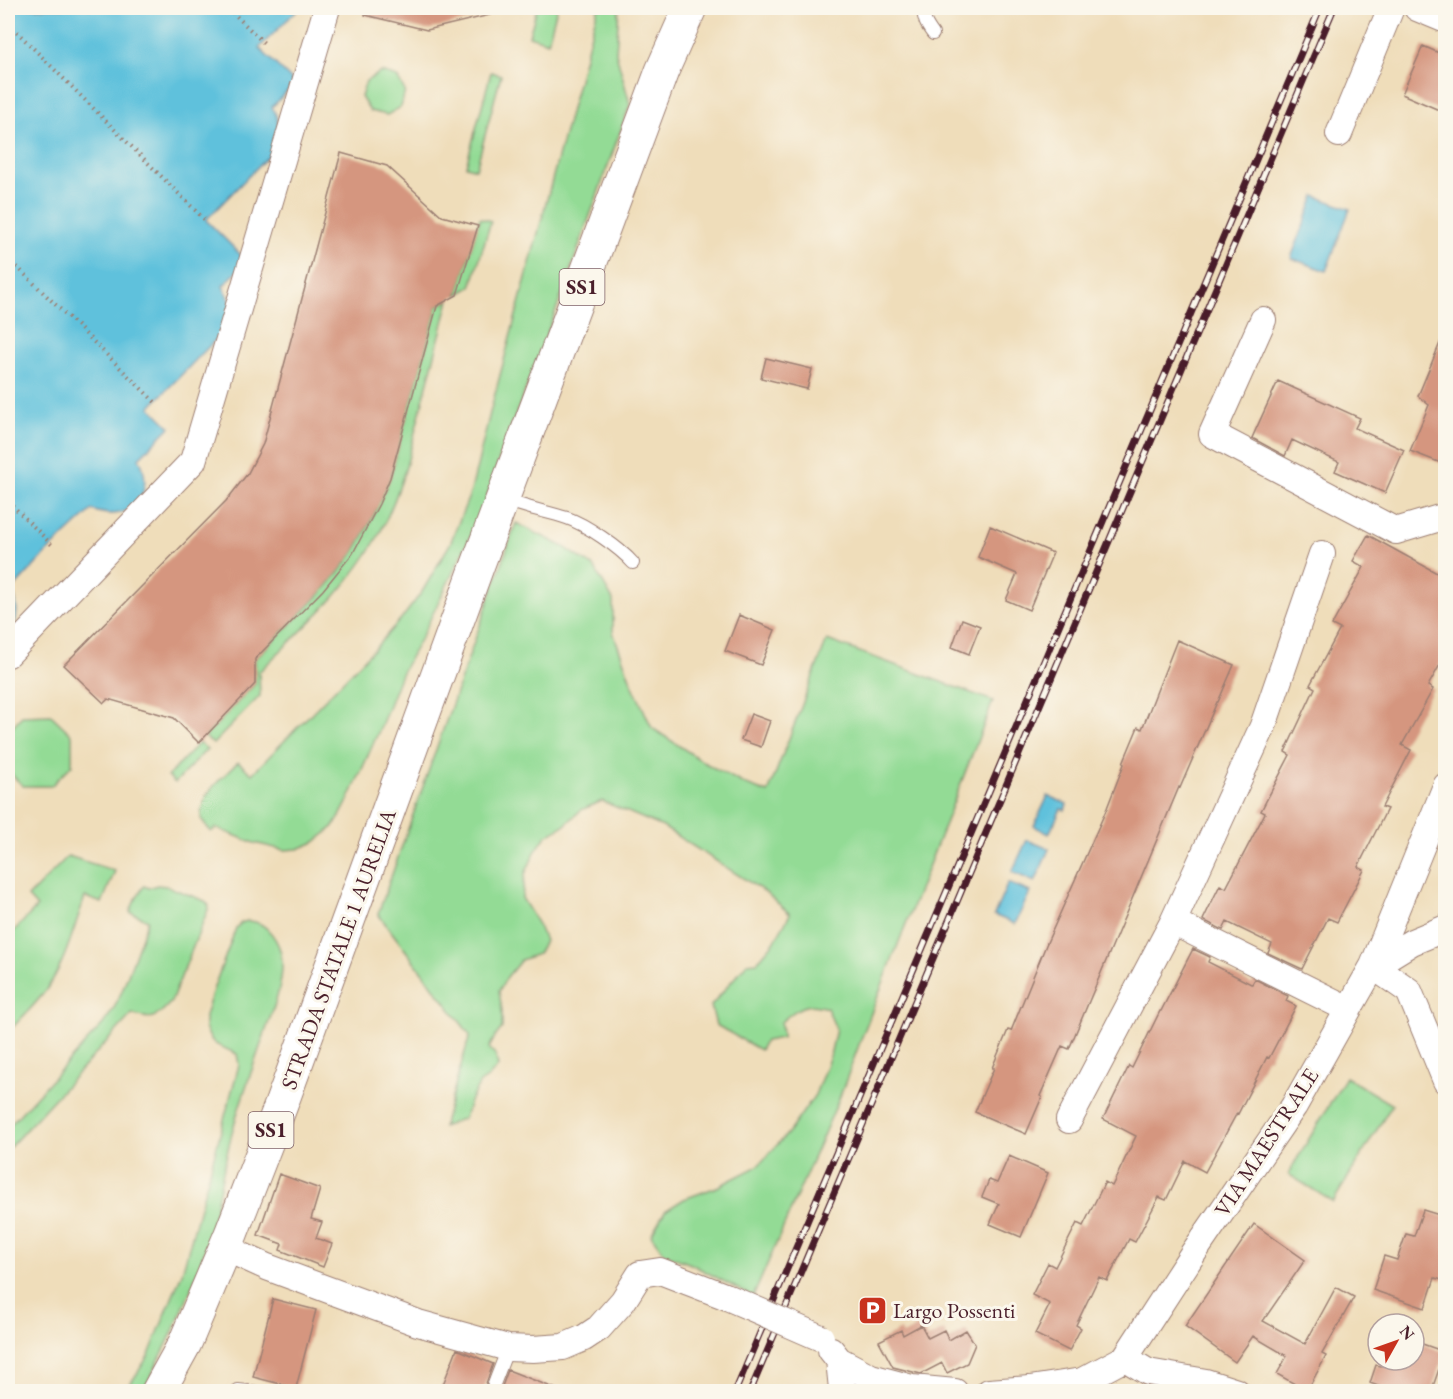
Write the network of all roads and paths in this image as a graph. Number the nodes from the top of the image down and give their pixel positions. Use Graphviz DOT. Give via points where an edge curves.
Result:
graph roads {
  1 [pos="228,8"];
  2 [pos="327,8"];
  3 [pos="690,8"];
  4 [pos="924,8"];
  5 [pos="1391,8"];
  6 [pos="1418,8"];
  7 [pos="1446,20"];
  8 [pos="8,23"];
  9 [pos="933,34"];
  10 [pos="264,43"];
  11 [pos="1340,134"];
  12 [pos="205,220"];
  13 [pos="8,258"];
  14 [pos="1263,320"];
  15 [pos="155,402"];
  16 [pos="502,499"];
  17 [pos="8,501"];
  18 [pos="1446,516"];
  19 [pos="53,546"];
  20 [pos="1322,554"];
  21 [pos="633,563"];
  22 [pos="8,654"];
  23 [pos="1442,800"];
  24 [pos="1173,922"];
  25 [pos="1446,928"];
  26 [pos="1373,966"];
  27 [pos="1348,1009"];
  28 [pos="1446,1081"];
  29 [pos="1069,1120"];
  30 [pos="225,1248"];
  31 [pos="508,1348"];
  32 [pos="1125,1358"];
  33 [pos="839,1360"];
  34 [pos="158,1392"];
  35 [pos="237,1392"];
  36 [pos="257,1392"];
  37 [pos="491,1392"];
  38 [pos="844,1392"];
  39 [pos="955,1392"];
  40 [pos="989,1392"];
  41 [pos="1237,1392"];
  1 -- 10 [label="path"];
  2 -- 22 [label="street" via="193,461"];
  3 -- 16 [label="main road, SS1" via="662,71"];
  4 -- 9 [label="lane" via="925,22"];
  5 -- 11 [label="street"];
  6 -- 7 [label="street"];
  8 -- 12 [label="path"];
  13 -- 15 [label="path"];
  14 -- 18 [label="street" via="1212,434 1396,531"];
  16 -- 21 [label="lane" via="570,519 594,532"];
  16 -- 30 [label="main road, STRADA STATALE 1 AURELIA / SS1" via="285,1095"];
  17 -- 19 [label="path"];
  20 -- 24 [label="street" via="1263,726"];
  23 -- 26 [label="street, VIA MAESTRALE"];
  24 -- 27 [label="street"];
  24 -- 29 [label="street"];
  25 -- 26 [label="street" via="1412,942"];
  26 -- 27 [label="street, VIA MAESTRALE"];
  26 -- 28 [label="street" via="1410,991"];
  27 -- 32 [label="street, VIA MAESTRALE" via="1294,1106"];
  30 -- 31 [label="street" via="418,1323"];
  30 -- 34 [label="main road, STRADA STATALE 1 AURELIA / SS1" via="185,1344"];
  31 -- 33 [label="street, bridge" via="563,1347 584,1338 599,1328 623,1301 640,1274 660,1271 821,1338"];
  31 -- 37 [label="lane"];
  32 -- 40 [label="street, VIA MAESTRALE" via="1082,1381"];
  32 -- 41 [label="street" via="1148,1372"];
  33 -- 38 [label="street"];
  33 -- 39 [label="street" via="871,1377 912,1388"];
  35 -- 36 [label="lane"];
}
